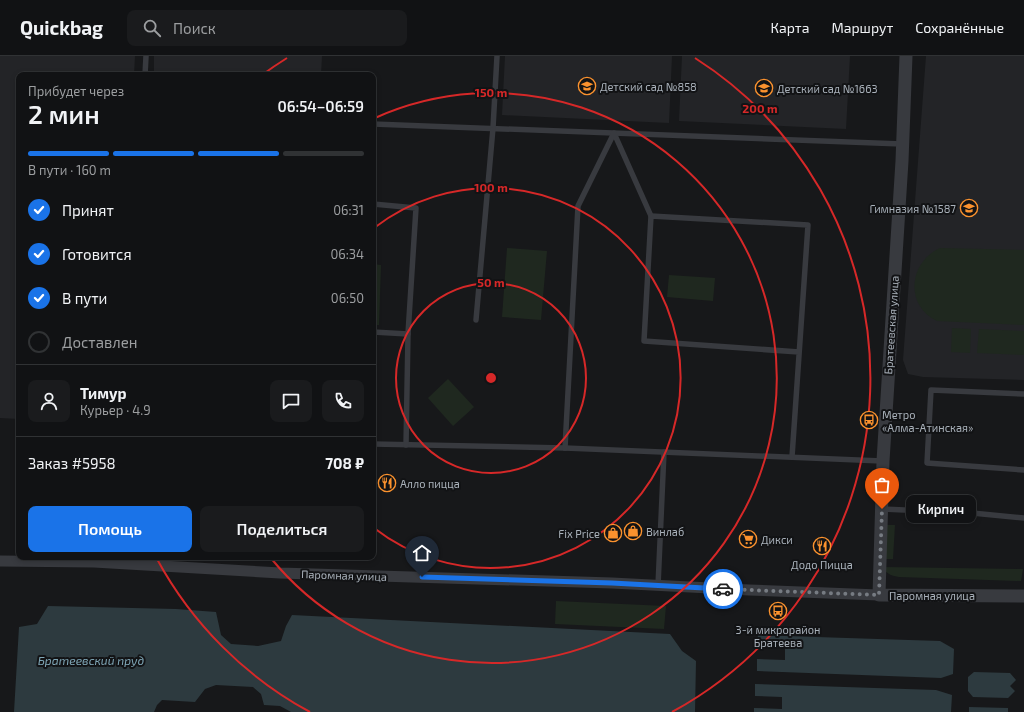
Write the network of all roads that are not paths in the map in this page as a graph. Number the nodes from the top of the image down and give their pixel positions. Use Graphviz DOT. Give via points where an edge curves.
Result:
graph roads {
  1 [pos="146,56"];
  2 [pos="497,56"];
  3 [pos="906,56"];
  4 [pos="145,72"];
  5 [pos="376,124"];
  6 [pos="494,128"];
  7 [pos="614,133"];
  8 [pos="902,144"];
  9 [pos="376,204"];
  10 [pos="651,216"];
  11 [pos="476,320"];
  12 [pos="376,332"];
  13 [pos="408,334"];
  14 [pos="799,352"];
  15 [pos="1024,394"];
  16 [pos="376,444"];
  17 [pos="406,445"];
  18 [pos="565,448"];
  19 [pos="664,452"];
  20 [pos="792,457"];
  21 [pos="883,461"];
  22 [pos="1024,470"];
  23 [pos="882,509"];
  24 [pos="1024,518"];
  25 [pos="94,560"];
  26 [pos="0,561"];
  27 [pos="658,586"];
  28 [pos="879,595"];
  29 [pos="1024,596"];
  1 -- 4 [label="lane"];
  2 -- 6 [label="lane"];
  3 -- 8 [label="street, Братеевская улица"];
  5 -- 6 [label="lane"];
  6 -- 7 [label="lane"];
  6 -- 11 [label="lane"];
  7 -- 8 [label="lane"];
  7 -- 10 [label="lane"];
  7 -- 18 [label="lane" via="578,206"];
  8 -- 21 [label="street, Братеевская улица"];
  9 -- 13 [label="lane" via="416,208"];
  10 -- 14 [label="lane" via="644,341"];
  10 -- 14 [label="lane" via="808,224"];
  12 -- 13 [label="lane"];
  13 -- 17 [label="lane"];
  14 -- 20 [label="lane"];
  15 -- 22 [label="lane" via="931,390 926,463"];
  16 -- 17 [label="lane"];
  17 -- 18 [label="lane"];
  18 -- 19 [label="lane"];
  19 -- 20 [label="lane"];
  19 -- 27 [label="lane"];
  20 -- 21 [label="lane"];
  21 -- 23 [label="street, Братеевская улица"];
  23 -- 24 [label="lane"];
  23 -- 28 [label="street, Братеевская улица"];
  25 -- 26 [label="street, Паромная улица"];
  25 -- 27 [label="street, Паромная улица" via="280,573"];
  27 -- 28 [label="street, Паромная улица"];
  28 -- 29 [label="street, Паромная улица"];
}
